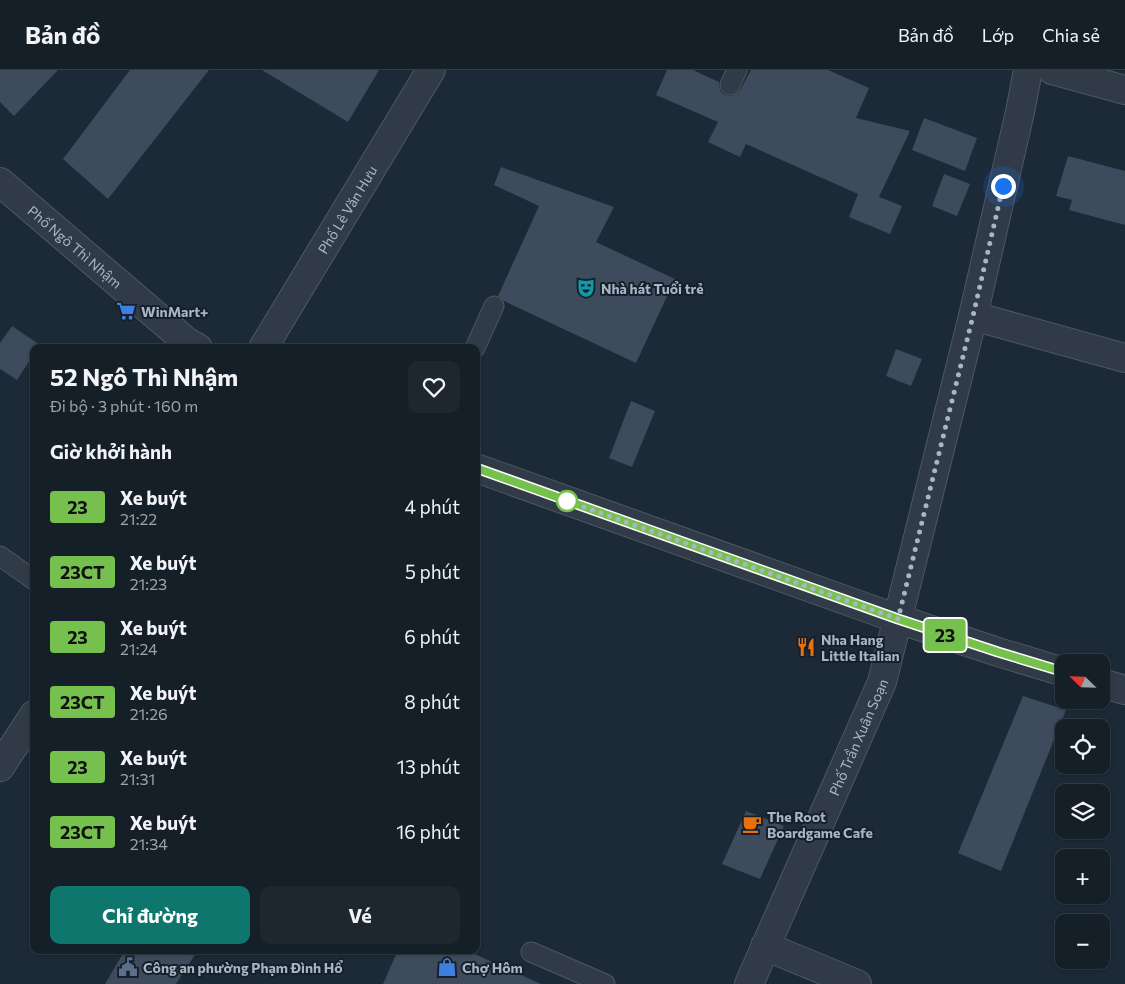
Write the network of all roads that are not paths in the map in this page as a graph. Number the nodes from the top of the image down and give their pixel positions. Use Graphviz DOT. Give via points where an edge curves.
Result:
graph roads {
  1 [pos="431,70"];
  2 [pos="1028,70"];
  3 [pos="1052,70"];
  4 [pos="1125,90"];
  5 [pos="0,182"];
  6 [pos="494,306"];
  7 [pos="973,316"];
  8 [pos="191,344"];
  9 [pos="265,344"];
  10 [pos="477,344"];
  11 [pos="1125,358"];
  12 [pos="480,469"];
  13 [pos="0,556"];
  14 [pos="30,577"];
  15 [pos="898,619"];
  16 [pos="1055,669"];
  17 [pos="1110,686"];
  18 [pos="1125,690"];
  19 [pos="30,720"];
  20 [pos="0,767"];
  21 [pos="766,946"];
  22 [pos="531,952"];
  23 [pos="605,984"];
  24 [pos="749,984"];
  25 [pos="857,984"];
  1 -- 9 [label="street, Phố Lê Văn Hưu"];
  2 -- 7 [label="street, Phố Trần Xuân Soạn"];
  3 -- 4 [label="street"];
  5 -- 8 [label="street, Phố Ngô Thì Nhậm"];
  6 -- 10 [label="lane"];
  7 -- 11 [label="street"];
  7 -- 15 [label="street, Phố Trần Xuân Soạn"];
  12 -- 15 [label="street"];
  13 -- 14 [label="lane"];
  15 -- 16 [label="street"];
  15 -- 21 [label="street, Phố Trần Xuân Soạn" via="882,682"];
  17 -- 18 [label="street"];
  19 -- 20 [label="street"];
  21 -- 24 [label="street, Phố Trần Xuân Soạn"];
  21 -- 25 [label="street"];
  22 -- 23 [label="lane"];
}
